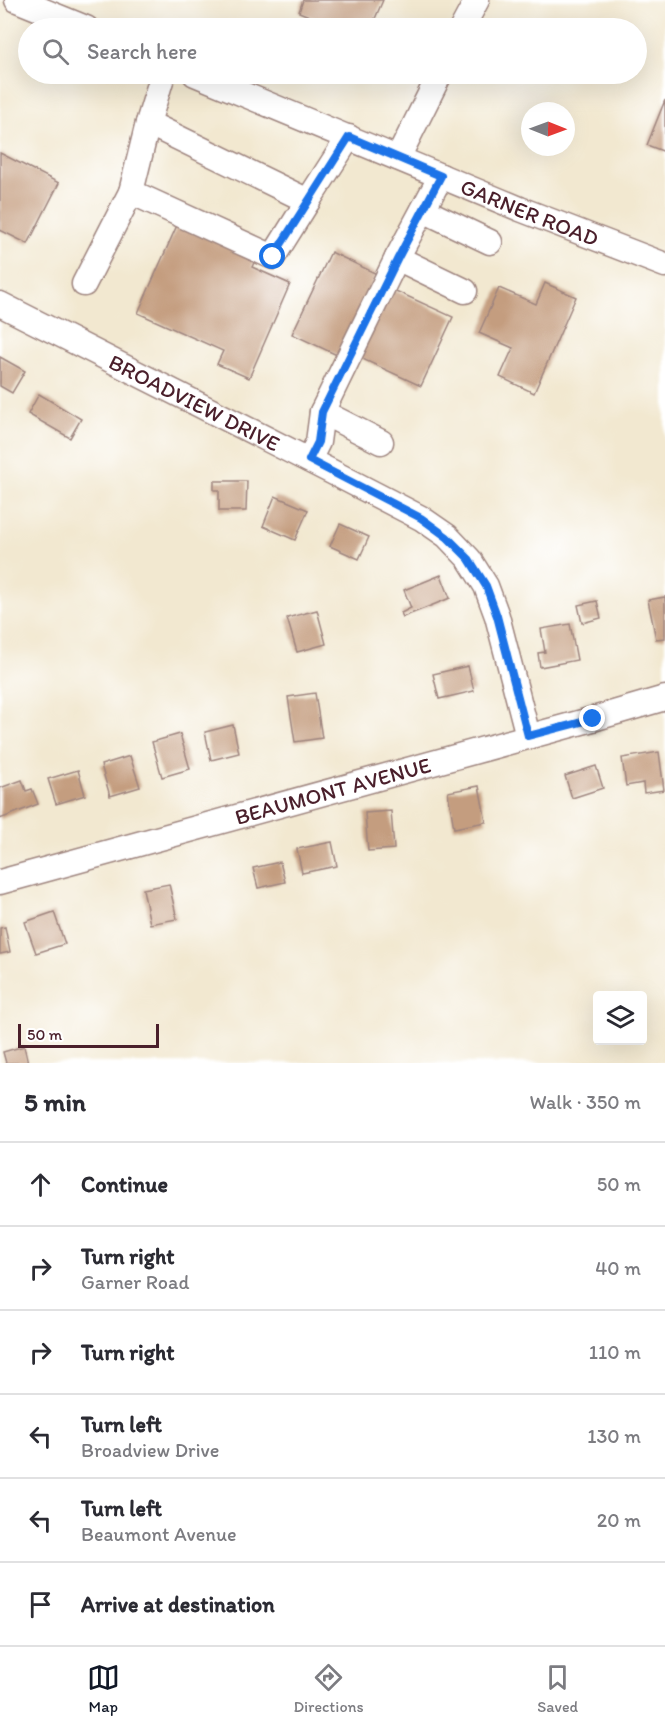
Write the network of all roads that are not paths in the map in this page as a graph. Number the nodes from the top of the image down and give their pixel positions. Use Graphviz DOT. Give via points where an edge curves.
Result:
graph roads {
  1 [pos="17,0"];
  2 [pos="477,0"];
  3 [pos="61,18"];
  4 [pos="467,18"];
  5 [pos="160,84"];
  6 [pos="219,84"];
  7 [pos="435,84"];
  8 [pos="147,123"];
  9 [pos="349,137"];
  10 [pos="398,158"];
  11 [pos="441,176"];
  12 [pos="131,192"];
  13 [pos="308,201"];
  14 [pos="423,210"];
  15 [pos="490,242"];
  16 [pos="398,258"];
  17 [pos="665,265"];
  18 [pos="84,284"];
  19 [pos="465,291"];
  20 [pos="0,304"];
  21 [pos="322,412"];
  22 [pos="381,442"];
  23 [pos="309,460"];
  24 [pos="665,698"];
  25 [pos="528,736"];
  26 [pos="0,882"];
  1 -- 3 [label="street"];
  2 -- 4 [label="street"];
  5 -- 8 [label="street"];
  6 -- 9 [label="street, GARNER ROAD"];
  7 -- 10 [label="street"];
  8 -- 12 [label="street"];
  8 -- 13 [label="street"];
  9 -- 10 [label="street, GARNER ROAD"];
  9 -- 13 [label="street"];
  10 -- 11 [label="street, GARNER ROAD"];
  11 -- 14 [label="street"];
  11 -- 17 [label="street, GARNER ROAD"];
  12 -- 13 [label="street" via="273,257"];
  12 -- 18 [label="street"];
  14 -- 15 [label="street"];
  14 -- 16 [label="street"];
  16 -- 19 [label="street"];
  16 -- 21 [label="street"];
  20 -- 23 [label="street, BROADVIEW DRIVE"];
  21 -- 22 [label="street"];
  21 -- 23 [label="street" via="318,442"];
  23 -- 25 [label="street, BROADVIEW DRIVE" via="421,518 469,559 486,586 497,616"];
  24 -- 25 [label="street, BEAUMONT AVENUE"];
  25 -- 26 [label="street, BEAUMONT AVENUE"];
}
